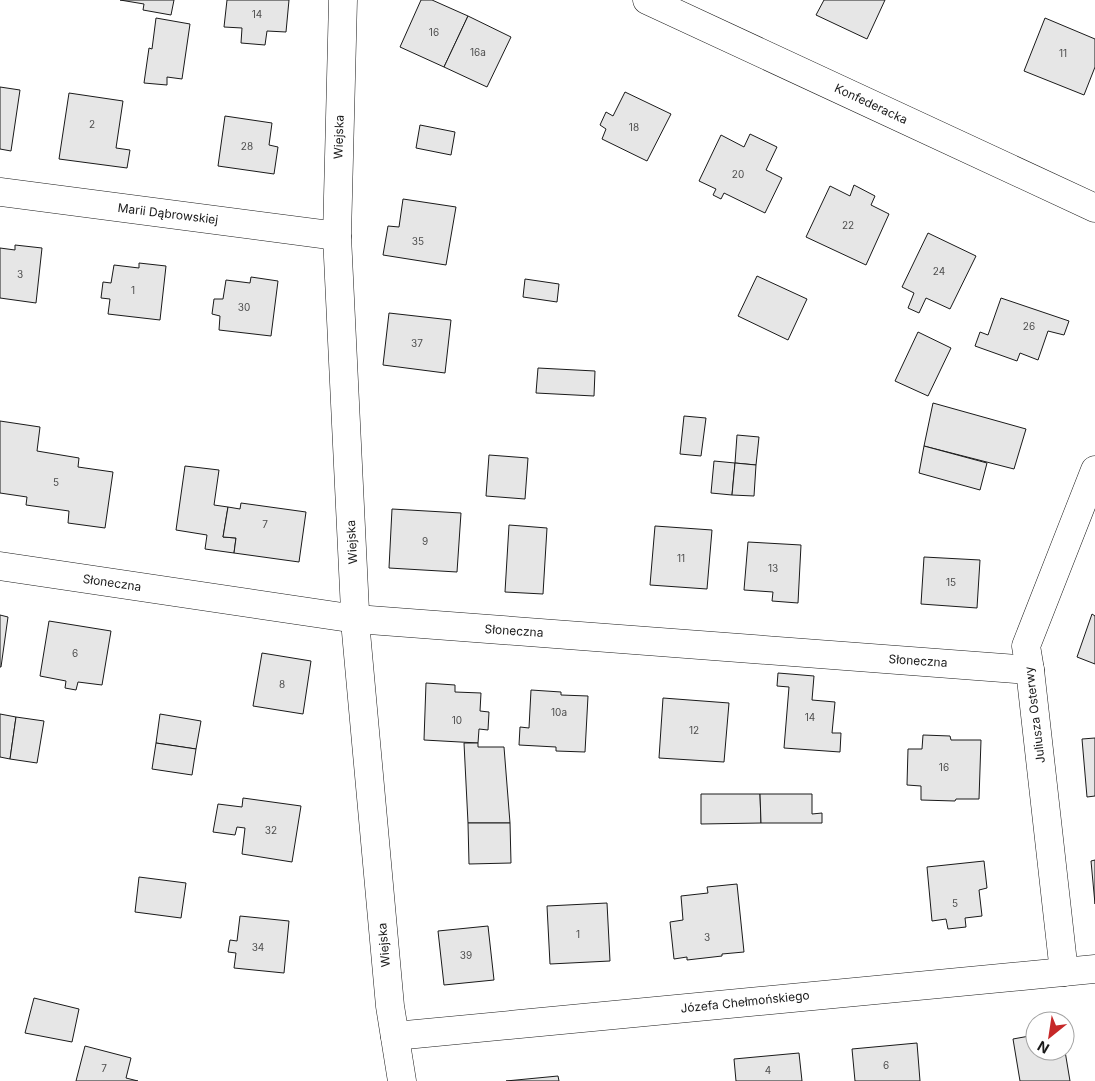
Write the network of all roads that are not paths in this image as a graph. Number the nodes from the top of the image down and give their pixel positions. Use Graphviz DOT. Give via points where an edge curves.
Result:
graph roads {
  1 [pos="343,0"];
  2 [pos="647,0"];
  3 [pos="0,192"];
  4 [pos="1095,208"];
  5 [pos="337,236"];
  6 [pos="1095,470"];
  7 [pos="0,566"];
  8 [pos="356,619"];
  9 [pos="1030,670"];
  10 [pos="1095,969"];
  11 [pos="1064,972"];
  12 [pos="395,1036"];
  13 [pos="402,1081"];
  1 -- 5 [label="street, Wiejska"];
  2 -- 4 [label="street, Konfederacka"];
  3 -- 5 [label="street, Marii Dąbrowskiej"];
  5 -- 8 [label="street, Wiejska"];
  6 -- 9 [label="street, Juliusza Osterwy" via="1026,646"];
  7 -- 8 [label="street, Słoneczna"];
  8 -- 9 [label="street, Słoneczna"];
  8 -- 12 [label="street, Wiejska"];
  9 -- 11 [label="street, Juliusza Osterwy"];
  10 -- 11 [label="street, Józefa Chełmońskiego"];
  11 -- 12 [label="street, Józefa Chełmońskiego"];
  12 -- 13 [label="street, Wiejska"];
}
